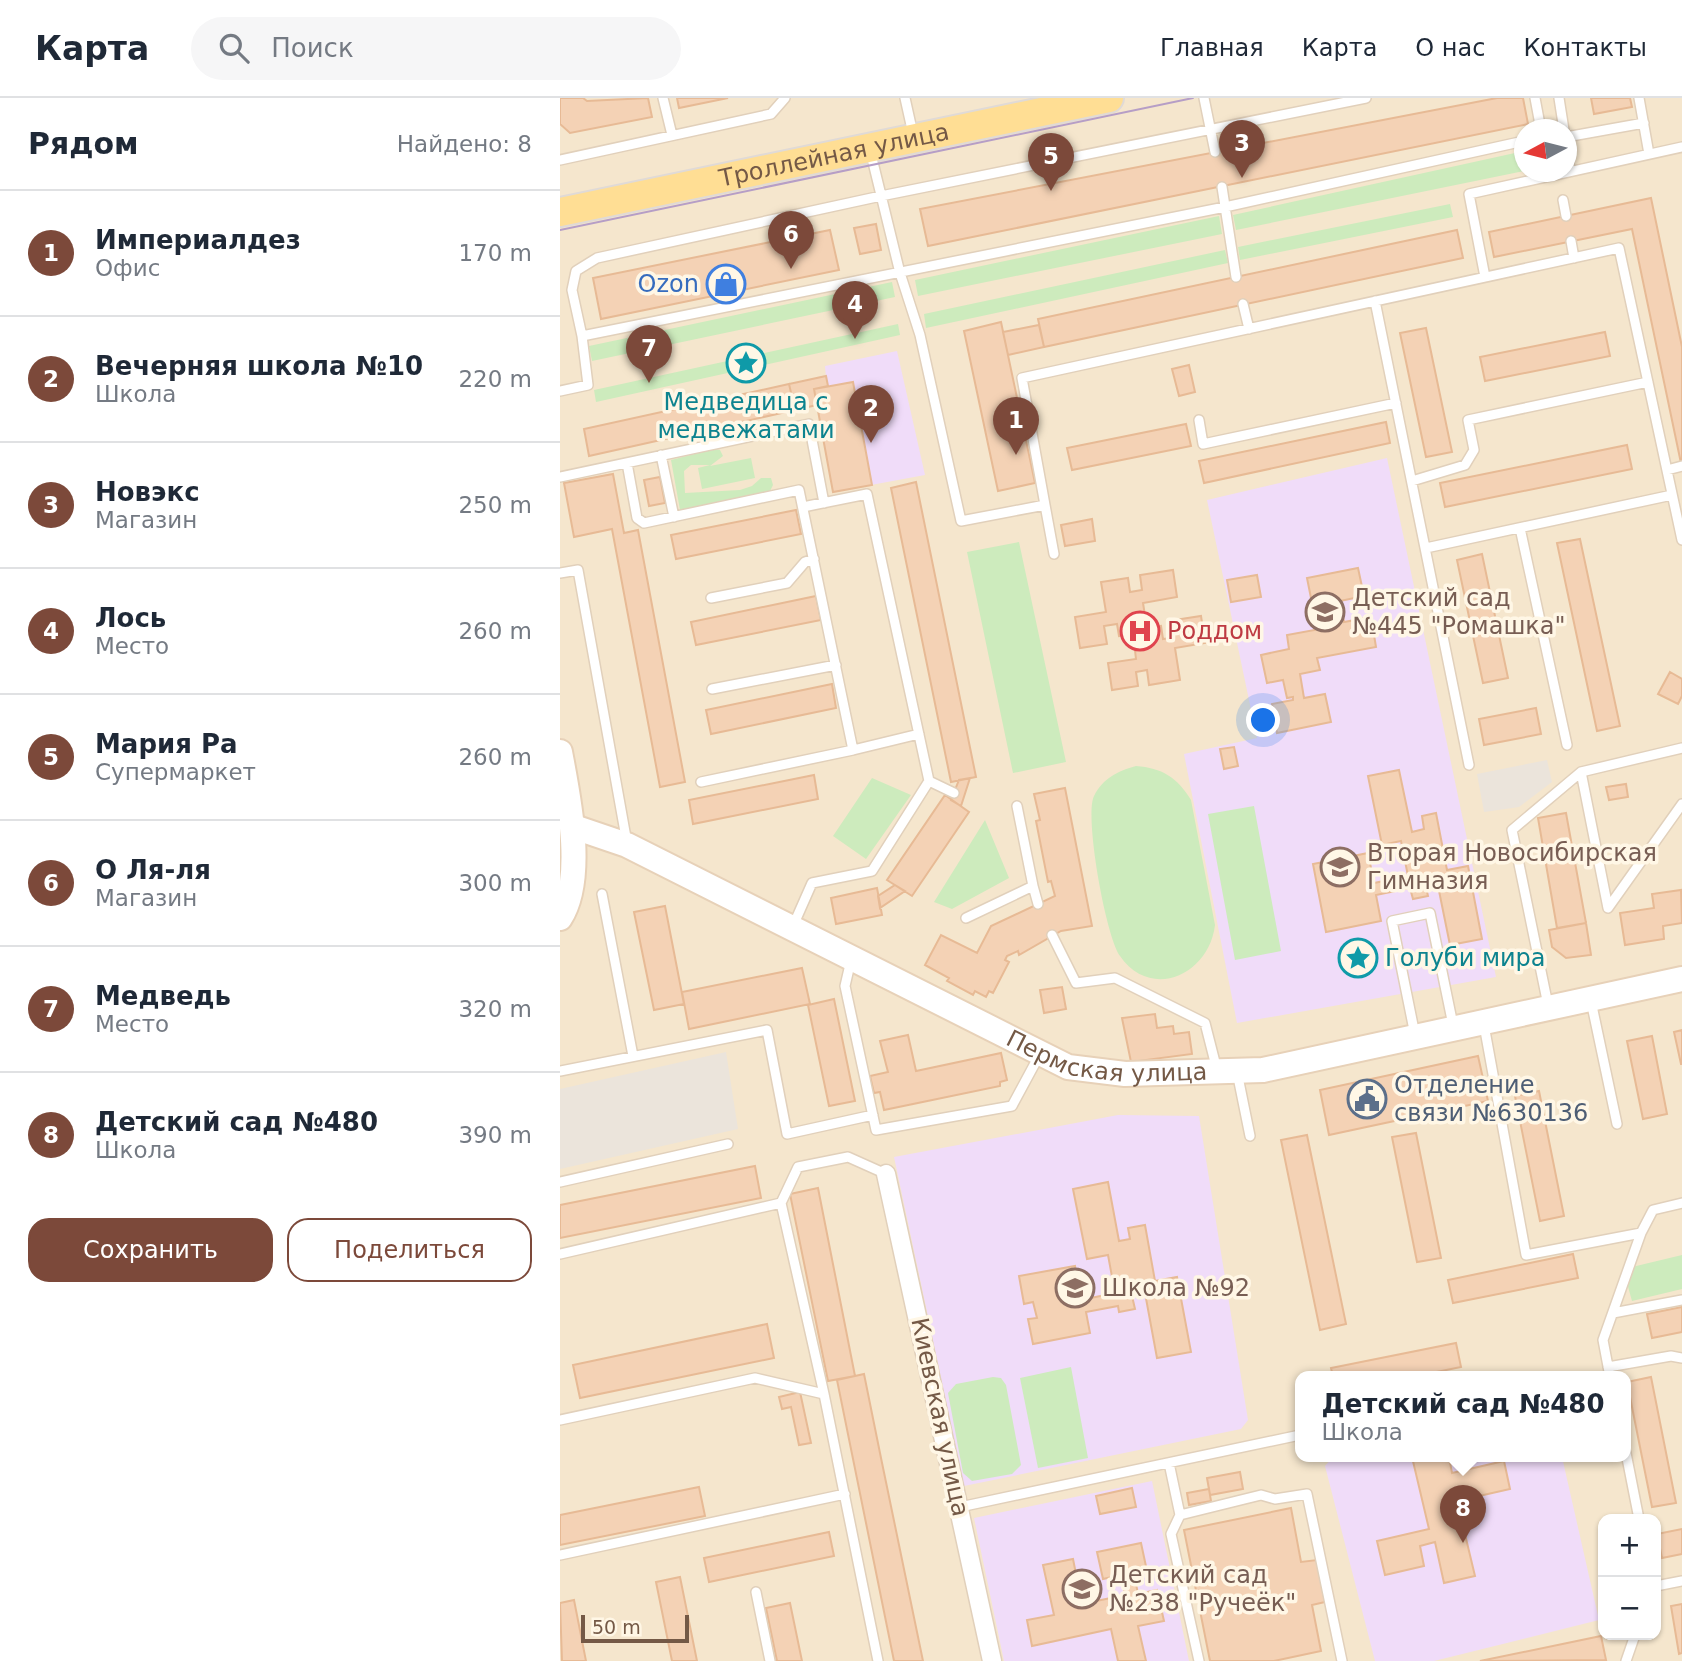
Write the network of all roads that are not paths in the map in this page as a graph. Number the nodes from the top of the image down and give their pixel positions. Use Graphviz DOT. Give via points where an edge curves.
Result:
graph roads {
  1 [pos="663,98"];
  2 [pos="785,98"];
  3 [pos="905,98"];
  4 [pos="1109,98"];
  5 [pos="1204,98"];
  6 [pos="1366,98"];
  7 [pos="1535,98"];
  8 [pos="1559,98"];
  9 [pos="1639,98"];
  10 [pos="1539,119"];
  11 [pos="1562,119"];
  12 [pos="1644,123"];
  13 [pos="1210,130"];
  14 [pos="672,135"];
  15 [pos="1577,135"];
  16 [pos="914,139"];
  17 [pos="1514,143"];
  18 [pos="1682,147"];
  19 [pos="870,148"];
  20 [pos="1215,152"];
  21 [pos="1649,154"];
  22 [pos="560,160"];
  23 [pos="1577,169"];
  24 [pos="1515,182"];
  25 [pos="1222,187"];
  26 [pos="881,196"];
  27 [pos="1563,200"];
  28 [pos="1226,207"];
  29 [pos="560,212"];
  30 [pos="1566,216"];
  31 [pos="1571,242"];
  32 [pos="1574,258"];
  33 [pos="900,273"];
  34 [pos="1236,277"];
  35 [pos="1485,277"];
  36 [pos="1375,301"];
  37 [pos="1242,304"];
  38 [pos="1249,329"];
  39 [pos="582,336"];
  40 [pos="1648,382"];
  41 [pos="560,384"];
  42 [pos="560,391"];
  43 [pos="1396,402"];
  44 [pos="1199,420"];
  45 [pos="661,455"];
  46 [pos="627,463"];
  47 [pos="1682,466"];
  48 [pos="1667,470"];
  49 [pos="560,477"];
  50 [pos="1412,481"];
  51 [pos="1672,495"];
  52 [pos="824,503"];
  53 [pos="1045,505"];
  54 [pos="803,507"];
  55 [pos="674,517"];
  56 [pos="1520,528"];
  57 [pos="1682,540"];
  58 [pos="1426,548"];
  59 [pos="1054,554"];
  60 [pos="814,559"];
  61 [pos="560,573"];
  62 [pos="711,597"];
  63 [pos="836,665"];
  64 [pos="712,689"];
  65 [pos="919,734"];
  66 [pos="1567,745"];
  67 [pos="1682,748"];
  68 [pos="853,750"];
  69 [pos="560,752"];
  70 [pos="1469,765"];
  71 [pos="1581,772"];
  72 [pos="929,781"];
  73 [pos="701,782"];
  74 [pos="954,793"];
  75 [pos="1682,804"];
  76 [pos="1017,806"];
  77 [pos="574,827"];
  78 [pos="627,845"];
  79 [pos="1033,886"];
  80 [pos="602,894"];
  81 [pos="1038,904"];
  82 [pos="561,914"];
  83 [pos="966,918"];
  84 [pos="793,926"];
  85 [pos="1052,935"];
  86 [pos="852,958"];
  87 [pos="1682,979"];
  88 [pos="1591,999"];
  89 [pos="1549,1008"];
  90 [pos="1484,1022"];
  91 [pos="1454,1029"];
  92 [pos="1416,1037"];
  93 [pos="1041,1052"];
  94 [pos="633,1056"];
  95 [pos="560,1070"];
  96 [pos="1227,1071"];
  97 [pos="873,1115"];
  98 [pos="1617,1124"];
  99 [pos="1250,1136"];
  100 [pos="728,1144"];
  101 [pos="886,1174"];
  102 [pos="560,1182"];
  103 [pos="781,1203"];
  104 [pos="1682,1203"];
  105 [pos="1641,1233"];
  106 [pos="560,1254"];
  107 [pos="1682,1300"];
  108 [pos="1613,1314"];
  109 [pos="1682,1358"];
  110 [pos="1609,1371"];
  111 [pos="1613,1371"];
  112 [pos="824,1394"];
  113 [pos="560,1420"];
  114 [pos="1295,1436"];
  115 [pos="1628,1462"];
  116 [pos="1169,1463"];
  117 [pos="845,1494"];
  118 [pos="960,1507"];
  119 [pos="1638,1514"];
  120 [pos="1180,1515"];
  121 [pos="560,1555"];
  122 [pos="1682,1581"];
  123 [pos="1661,1585"];
  124 [pos="756,1592"];
  125 [pos="1633,1640"];
  126 [pos="770,1661"];
  127 [pos="878,1661"];
  128 [pos="992,1661"];
  129 [pos="1199,1661"];
  130 [pos="1342,1661"];
  131 [pos="1626,1661"];
  1 -- 14 [label="lane"];
  2 -- 14 [label="lane" via="771,114"];
  3 -- 16 [label="lane"];
  4 -- 16 [label="main road, Троллейная улица"];
  5 -- 13 [label="lane"];
  6 -- 13 [label="lane"];
  7 -- 10 [label="lane"];
  8 -- 11 [label="lane"];
  9 -- 12 [label="lane"];
  12 -- 15 [label="lane"];
  12 -- 21 [label="lane"];
  13 -- 20 [label="lane"];
  13 -- 26 [label="lane"];
  14 -- 22 [label="lane"];
  16 -- 19 [label="main road, Троллейная улица"];
  17 -- 28 [label="lane"];
  18 -- 21 [label="lane"];
  19 -- 26 [label="lane"];
  19 -- 29 [label="main road, Троллейная улица"];
  21 -- 23 [label="lane"];
  24 -- 35 [label="lane" via="1469,194"];
  25 -- 28 [label="lane"];
  26 -- 33 [label="lane"];
  26 -- 39 [label="lane" via="597,258 576,271 572,290"];
  27 -- 30 [label="lane"];
  28 -- 33 [label="lane"];
  28 -- 34 [label="lane"];
  31 -- 32 [label="lane"];
  32 -- 35 [label="lane"];
  32 -- 40 [label="lane" via="1619,248"];
  33 -- 39 [label="lane"];
  33 -- 53 [label="lane" via="920,335 961,521"];
  35 -- 36 [label="lane"];
  36 -- 38 [label="lane"];
  36 -- 43 [label="lane"];
  37 -- 38 [label="lane"];
  38 -- 53 [label="lane" via="1023,378"];
  39 -- 42 [label="lane" via="588,385"];
  40 -- 48 [label="lane"];
  40 -- 50 [label="lane" via="1468,420 1474,450 1465,465"];
  41 -- 42 [label="lane"];
  43 -- 44 [label="lane" via="1203,444"];
  43 -- 50 [label="lane"];
  45 -- 46 [label="lane"];
  45 -- 52 [label="lane" via="809,424"];
  45 -- 55 [label="lane"];
  46 -- 49 [label="lane"];
  46 -- 55 [label="lane" via="637,518 644,523"];
  47 -- 48 [label="lane"];
  48 -- 51 [label="lane"];
  50 -- 58 [label="lane"];
  51 -- 56 [label="lane"];
  51 -- 57 [label="lane"];
  52 -- 54 [label="lane"];
  52 -- 65 [label="lane" via="867,494"];
  53 -- 59 [label="lane"];
  54 -- 55 [label="lane" via="799,490"];
  54 -- 60 [label="lane"];
  56 -- 58 [label="lane"];
  56 -- 66 [label="lane"];
  58 -- 70 [label="lane"];
  60 -- 62 [label="lane" via="805,562 787,583"];
  60 -- 63 [label="lane"];
  61 -- 78 [label="lane" via="578,570"];
  63 -- 64 [label="lane"];
  63 -- 68 [label="lane"];
  65 -- 68 [label="lane"];
  65 -- 72 [label="lane"];
  67 -- 71 [label="lane"];
  68 -- 73 [label="lane"];
  69 -- 77 [label="street"];
  71 -- 75 [label="lane" via="1608,908"];
  71 -- 89 [label="lane" via="1511,830"];
  72 -- 74 [label="lane"];
  72 -- 84 [label="lane" via="872,871 812,883"];
  76 -- 79 [label="lane"];
  77 -- 78 [label="street, Пермская улица"];
  77 -- 82 [label="street" via="570,888"];
  78 -- 84 [label="street, Пермская улица"];
  79 -- 81 [label="lane"];
  79 -- 83 [label="lane"];
  80 -- 94 [label="lane"];
  84 -- 86 [label="street, Пермская улица"];
  85 -- 96 [label="lane" via="1076,983 1115,978 1205,1023"];
  86 -- 93 [label="street, Пермская улица"];
  86 -- 97 [label="lane" via="845,986"];
  87 -- 88 [label="street, Пермская улица"];
  88 -- 89 [label="street, Пермская улица"];
  88 -- 98 [label="lane"];
  89 -- 90 [label="street, Пермская улица"];
  90 -- 91 [label="street, Пермская улица"];
  90 -- 105 [label="lane" via="1526,1255"];
  91 -- 92 [label="street, Пермская улица"];
  91 -- 92 [label="lane" via="1430,913 1405,918 1392,921"];
  92 -- 96 [label="street, Пермская улица" via="1263,1070"];
  93 -- 96 [label="street, Пермская улица" via="1068,1068 1125,1074"];
  93 -- 97 [label="lane" via="1012,1106 876,1130"];
  94 -- 95 [label="lane"];
  94 -- 97 [label="lane" via="766,1030 787,1134"];
  96 -- 99 [label="lane"];
  100 -- 102 [label="lane"];
  101 -- 103 [label="lane" via="848,1157 798,1167"];
  101 -- 118 [label="street, Киевская улица"];
  103 -- 106 [label="lane"];
  103 -- 112 [label="lane"];
  104 -- 105 [label="lane" via="1653,1210"];
  105 -- 108 [label="lane"];
  107 -- 108 [label="lane"];
  108 -- 110 [label="lane" via="1603,1340"];
  109 -- 111 [label="lane" via="1671,1356"];
  112 -- 113 [label="lane" via="755,1378"];
  112 -- 117 [label="lane"];
  114 -- 116 [label="lane"];
  115 -- 119 [label="lane"];
  116 -- 118 [label="lane"];
  116 -- 120 [label="lane"];
  117 -- 121 [label="lane"];
  117 -- 127 [label="lane"];
  118 -- 128 [label="street, Киевская улица"];
  120 -- 129 [label="lane" via="1171,1534"];
  120 -- 130 [label="lane" via="1261,1495 1275,1499 1307,1494"];
  122 -- 123 [label="lane"];
  124 -- 126 [label="lane"];
  125 -- 131 [label="lane"];
}
